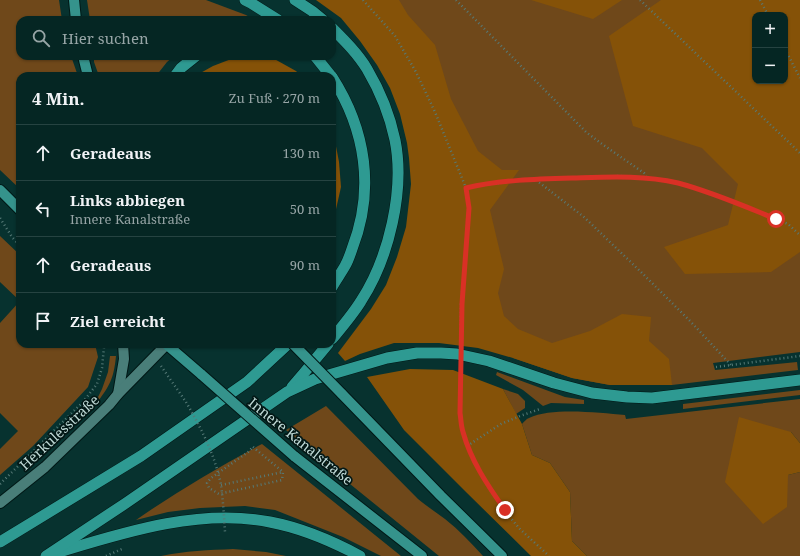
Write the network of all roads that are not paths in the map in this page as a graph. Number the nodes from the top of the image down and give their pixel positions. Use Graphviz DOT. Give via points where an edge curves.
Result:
graph roads {
  1 [pos="74,0"];
  2 [pos="245,0"];
  3 [pos="295,0"];
  4 [pos="76,16"];
  5 [pos="272,16"];
  6 [pos="318,16"];
  7 [pos="336,32"];
  8 [pos="84,60"];
  9 [pos="191,60"];
  10 [pos="318,60"];
  11 [pos="87,72"];
  12 [pos="178,72"];
  13 [pos="328,72"];
  14 [pos="336,84"];
  15 [pos="0,190"];
  16 [pos="16,206"];
  17 [pos="336,281"];
  18 [pos="336,334"];
  19 [pos="123,348"];
  20 [pos="162,348"];
  21 [pos="171,348"];
  22 [pos="284,348"];
  23 [pos="297,348"];
  24 [pos="325,348"];
  25 [pos="800,380"];
  26 [pos="287,392"];
  27 [pos="118,394"];
  28 [pos="0,503"];
  29 [pos="0,542"];
  30 [pos="46,556"];
  31 [pos="360,556"];
  32 [pos="422,556"];
  33 [pos="502,556"];
  1 -- 4 [label="main road"];
  2 -- 5 [label="highway"];
  3 -- 6 [label="highway"];
  7 -- 18 [label="highway" via="367,69 380,93 395,140 397,162 395,206 381,259 362,300"];
  8 -- 11 [label="main road"];
  9 -- 12 [label="highway"];
  10 -- 13 [label="highway"];
  14 -- 17 [label="highway" via="356,124 365,171 364,203 358,234"];
  15 -- 16 [label="main road"];
  19 -- 27 [label="street, Herkulesstraße"];
  20 -- 27 [label="street, Herkulesstraße"];
  21 -- 32 [label="main road, Innere Kanalstraße, bridge" via="294,456"];
  22 -- 29 [label="highway" via="247,382 141,456"];
  23 -- 33 [label="main road, bridge"];
  24 -- 26 [label="highway"];
  25 -- 26 [label="highway" via="652,398 627,398 592,393 489,361 457,354 417,353 387,358 315,379"];
  26 -- 30 [label="highway"];
  27 -- 28 [label="street, Herkulesstraße" via="44,467"];
  30 -- 31 [label="highway" via="149,528 209,518 270,522 318,537"];
}
